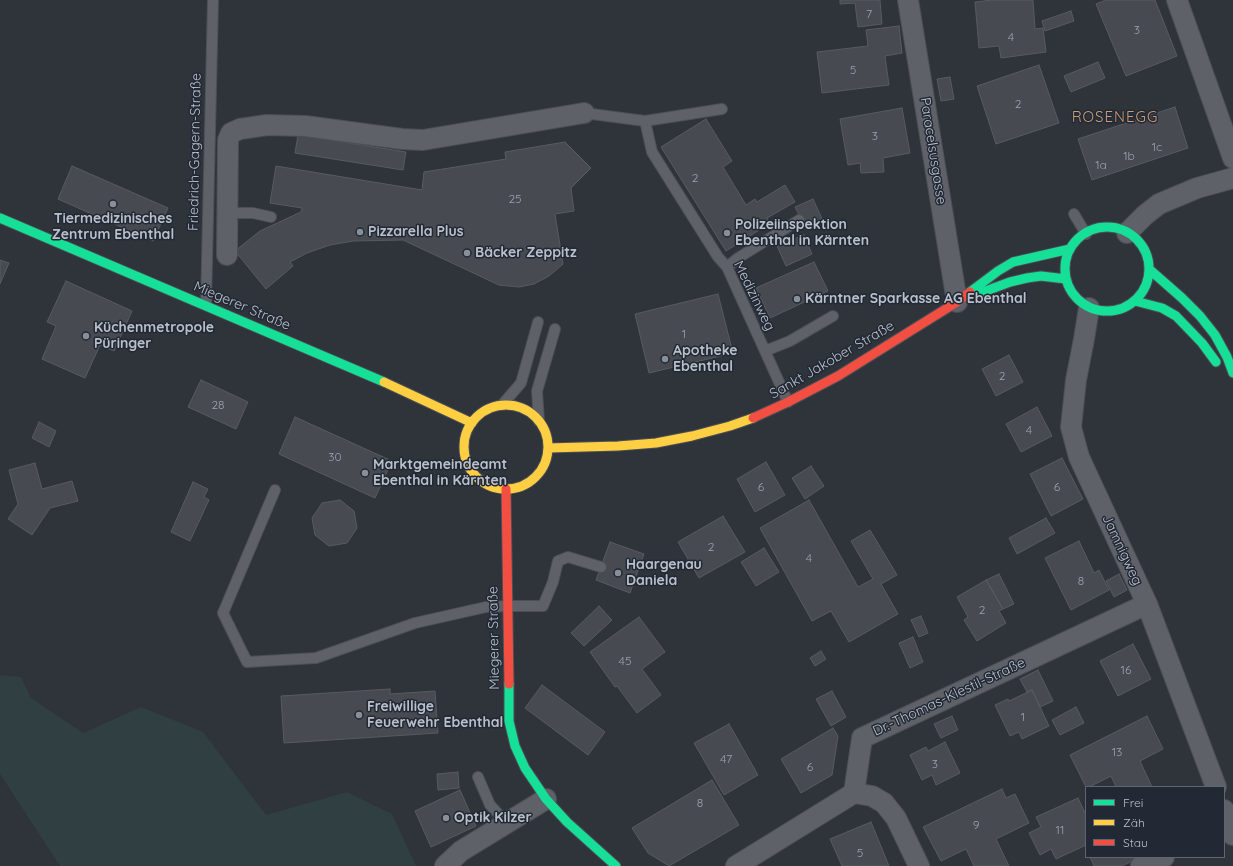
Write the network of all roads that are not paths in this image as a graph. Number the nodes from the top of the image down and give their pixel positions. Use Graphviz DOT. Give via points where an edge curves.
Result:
graph roads {
  1 [pos="213,0"];
  2 [pos="908,0"];
  3 [pos="1177,0"];
  4 [pos="722,109"];
  5 [pos="584,113"];
  6 [pos="645,121"];
  7 [pos="1233,158"];
  8 [pos="1233,178"];
  9 [pos="227,213"];
  10 [pos="1074,214"];
  11 [pos="271,217"];
  12 [pos="0,218"];
  13 [pos="799,220"];
  14 [pos="1127,233"];
  15 [pos="1086,234"];
  16 [pos="1070,249"];
  17 [pos="227,255"];
  18 [pos="727,267"];
  19 [pos="1149,268"];
  20 [pos="1066,279"];
  21 [pos="1135,300"];
  22 [pos="957,302"];
  23 [pos="206,305"];
  24 [pos="1089,308"];
  25 [pos="833,316"];
  26 [pos="538,322"];
  27 [pos="555,329"];
  28 [pos="765,351"];
  29 [pos="1233,373"];
  30 [pos="1233,385"];
  31 [pos="788,402"];
  32 [pos="502,405"];
  33 [pos="539,421"];
  34 [pos="472,423"];
  35 [pos="548,448"];
  36 [pos="506,489"];
  37 [pos="275,490"];
  38 [pos="601,566"];
  39 [pos="1147,604"];
  40 [pos="507,606"];
  41 [pos="478,778"];
  42 [pos="1216,786"];
  43 [pos="854,793"];
  44 [pos="546,799"];
  45 [pos="1225,814"];
  46 [pos="506,823"];
  47 [pos="1230,833"];
  48 [pos="1161,858"];
  49 [pos="445,866"];
  50 [pos="616,866"];
  51 [pos="736,866"];
  52 [pos="919,866"];
  53 [pos="1140,866"];
  1 -- 23 [label="lane, Friedrich-Gagern-Straße"];
  2 -- 22 [label="street, Paracelsusgasse"];
  3 -- 7 [label="street"];
  4 -- 6 [label="lane"];
  5 -- 6 [label="lane"];
  5 -- 9 [label="street" via="423,140 305,126 267,125 240,129 231,133 228,140"];
  6 -- 18 [label="lane, Medizinweg" via="652,152 718,257"];
  8 -- 14 [label="street" via="1197,188 1159,204"];
  9 -- 11 [label="lane" via="253,213"];
  9 -- 17 [label="street"];
  10 -- 15 [label="lane"];
  12 -- 23 [label="main road, Miegerer Straße"];
  13 -- 18 [label="lane"];
  14 -- 15 [label="main road" via="1112,228 1095,229"];
  14 -- 19 [label="main road" via="1138,242 1146,254"];
  15 -- 16 [label="main road" via="1080,236"];
  16 -- 20 [label="main road" via="1065,264"];
  16 -- 22 [label="main road, Sankt Jakober Straße" via="1013,262"];
  18 -- 28 [label="lane, Medizinweg"];
  19 -- 21 [label="main road" via="1146,286"];
  19 -- 29 [label="main road" via="1200,316 1215,335"];
  20 -- 22 [label="main road, Sankt Jakober Straße" via="1041,276 1027,278"];
  20 -- 24 [label="main road" via="1071,291"];
  21 -- 24 [label="main road" via="1121,309 1105,312"];
  21 -- 30 [label="main road" via="1162,308 1176,316 1202,343"];
  22 -- 31 [label="main road, Sankt Jakober Straße" via="838,376"];
  23 -- 34 [label="main road, Miegerer Straße" via="367,374"];
  24 -- 39 [label="street, Jamnigweg" via="1076,380 1071,427 1079,457"];
  25 -- 28 [label="lane" via="790,341"];
  26 -- 32 [label="lane" via="521,383"];
  27 -- 33 [label="lane" via="537,391"];
  28 -- 31 [label="lane, Medizinweg"];
  31 -- 35 [label="main road, Sankt Jakober Straße" via="730,426 692,436 618,446"];
  32 -- 33 [label="main road" via="522,408"];
  32 -- 34 [label="main road" via="485,411"];
  33 -- 35 [label="main road" via="546,433"];
  34 -- 36 [label="main road" via="465,446 466,458 474,474 488,485"];
  35 -- 36 [label="main road" via="545,464 536,477 522,486"];
  36 -- 40 [label="main road, Miegerer Straße"];
  37 -- 40 [label="lane" via="223,613 248,662 316,658 415,623 486,607"];
  38 -- 40 [label="lane" via="568,557 558,561 543,606"];
  39 -- 42 [label="street, Jamnigweg"];
  39 -- 43 [label="street, Dr.-Thomas-Klestil-Straße" via="862,738"];
  40 -- 44 [label="main road, Miegerer Straße" via="509,721 515,746 525,768"];
  41 -- 46 [label="lane" via="490,805"];
  43 -- 51 [label="street"];
  43 -- 52 [label="street" via="872,796 884,803 896,818"];
  44 -- 46 [label="street"];
  44 -- 50 [label="main road, Miegerer Straße" via="567,822"];
  45 -- 47 [label="street"];
  46 -- 49 [label="street" via="461,851"];
  48 -- 53 [label="street"];
}
